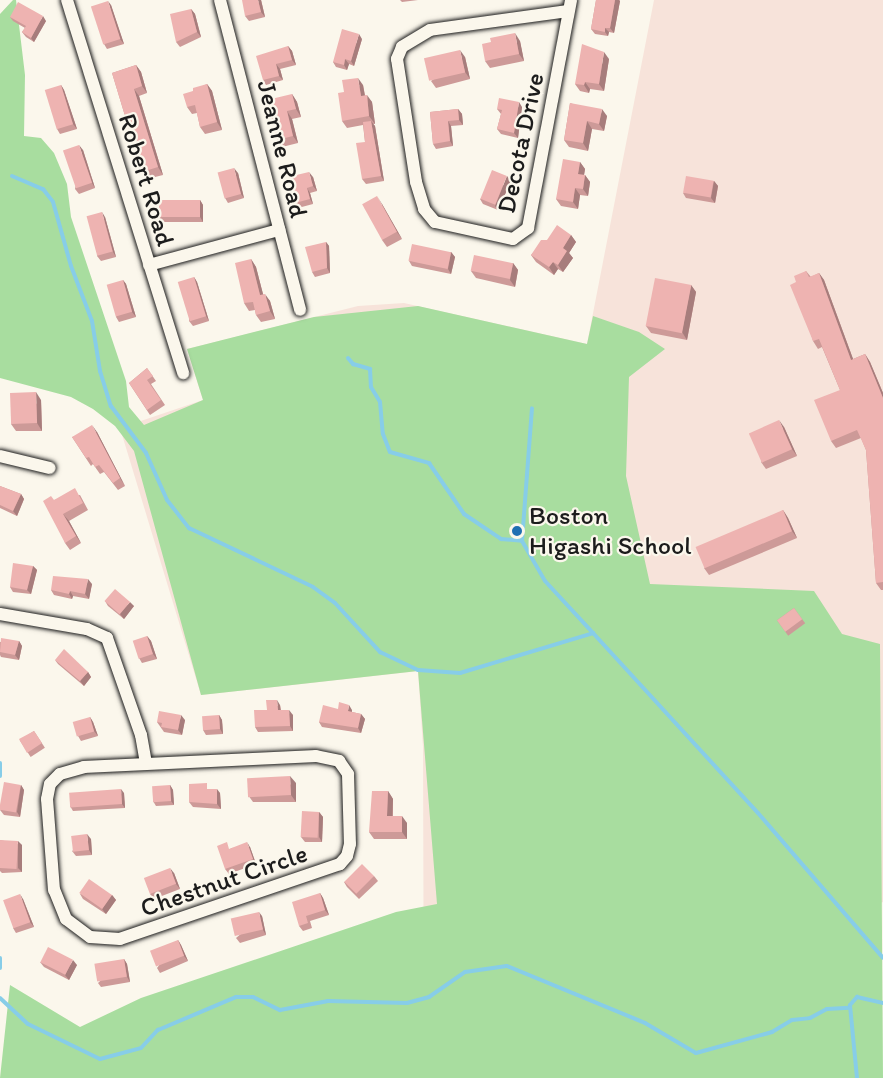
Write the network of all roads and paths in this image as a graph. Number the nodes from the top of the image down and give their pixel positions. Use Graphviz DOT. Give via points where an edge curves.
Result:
graph roads {
  1 [pos="67,0"];
  2 [pos="220,0"];
  3 [pos="570,5"];
  4 [pos="279,230"];
  5 [pos="149,265"];
  6 [pos="300,310"];
  7 [pos="183,373"];
  8 [pos="0,456"];
  9 [pos="50,468"];
  10 [pos="0,614"];
  11 [pos="147,764"];
  1 -- 5 [label="street, Robert Road"];
  2 -- 4 [label="street, Jeanne Road"];
  3 -- 3 [label="street, Decota Drive" via="430,30 402,47 397,59 416,182 424,209 435,222 513,239 528,228"];
  4 -- 5 [label="street"];
  4 -- 6 [label="street, Jeanne Road"];
  5 -- 7 [label="street, Robert Road"];
  8 -- 9 [label="street"];
  10 -- 11 [label="street" via="87,629 107,638 141,735"];
  11 -- 11 [label="street, Chestnut Circle" via="334,758 344,765 350,779 347,856 334,867 194,911 129,937 90,937 66,919 56,898 48,789 55,777 71,769"];
}
